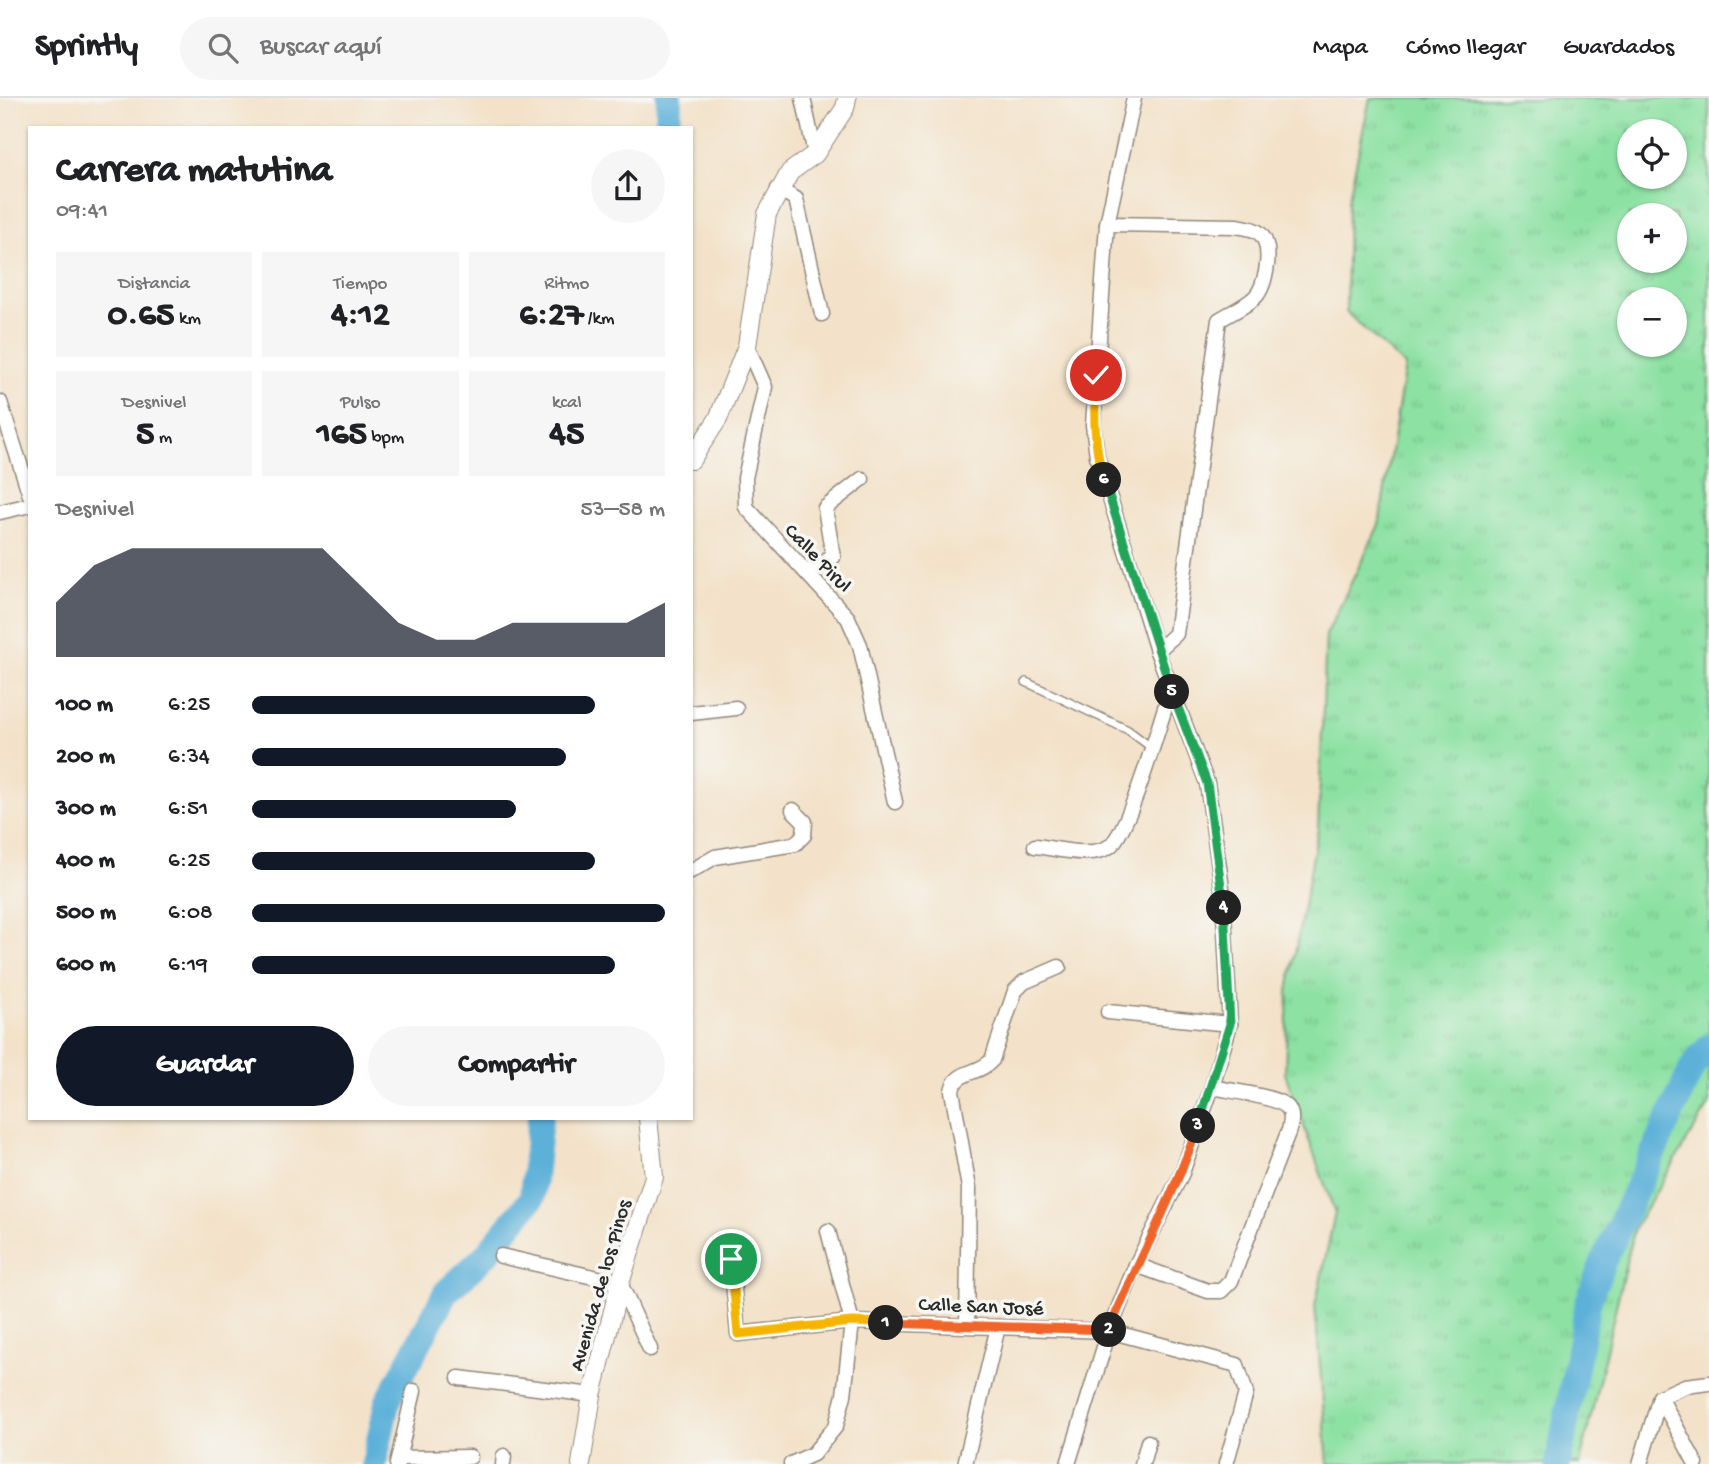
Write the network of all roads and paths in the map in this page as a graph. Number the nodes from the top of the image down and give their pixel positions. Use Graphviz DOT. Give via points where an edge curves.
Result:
graph roads {
  1 [pos="803,98"];
  2 [pos="847,98"];
  3 [pos="1135,98"];
  4 [pos="816,154"];
  5 [pos="778,189"];
  6 [pos="1107,224"];
  7 [pos="822,314"];
  8 [pos="747,346"];
  9 [pos="0,403"];
  10 [pos="693,457"];
  11 [pos="862,479"];
  12 [pos="28,489"];
  13 [pos="28,505"];
  14 [pos="0,512"];
  15 [pos="807,573"];
  16 [pos="1157,651"];
  17 [pos="1026,682"];
  18 [pos="1171,689"];
  19 [pos="736,708"];
  20 [pos="693,713"];
  21 [pos="1153,748"];
  22 [pos="895,802"];
  23 [pos="793,810"];
  24 [pos="1035,846"];
  25 [pos="693,870"];
  26 [pos="1059,967"];
  27 [pos="1108,1012"];
  28 [pos="1230,1024"];
  29 [pos="1212,1087"];
  30 [pos="648,1120"];
  31 [pos="828,1231"];
  32 [pos="501,1256"];
  33 [pos="731,1259"];
  34 [pos="1136,1265"];
  35 [pos="621,1283"];
  36 [pos="852,1322"];
  37 [pos="967,1325"];
  38 [pos="998,1327"];
  39 [pos="1109,1331"];
  40 [pos="650,1349"];
  41 [pos="459,1378"];
  42 [pos="1709,1383"];
  43 [pos="414,1391"];
  44 [pos="592,1395"];
  45 [pos="1660,1397"];
  46 [pos="1148,1442"];
  47 [pos="470,1457"];
  48 [pos="398,1461"];
  49 [pos="581,1464"];
  50 [pos="791,1464"];
  51 [pos="965,1464"];
  52 [pos="1068,1464"];
  53 [pos="1142,1464"];
  54 [pos="1226,1464"];
  55 [pos="1640,1464"];
  56 [pos="1696,1464"];
  1 -- 4 [label="street"];
  2 -- 4 [label="street"];
  3 -- 6 [label="street"];
  4 -- 5 [label="street" via="790,172"];
  5 -- 7 [label="street" via="796,199"];
  5 -- 8 [label="street" via="767,215"];
  6 -- 16 [label="street" via="1094,435"];
  6 -- 16 [label="street" via="1236,226 1257,231 1267,248 1264,282 1256,297 1219,320 1176,634"];
  8 -- 10 [label="street" via="718,419"];
  8 -- 15 [label="street, Calle Pirul" via="765,387 745,478 746,507"];
  9 -- 12 [label="street"];
  11 -- 15 [label="street" via="825,509 833,557"];
  13 -- 14 [label="street"];
  15 -- 22 [label="street, Calle Pirul" via="848,618 860,645"];
  16 -- 18 [label="street"];
  17 -- 21 [label="lane" via="1128,730"];
  18 -- 21 [label="street"];
  18 -- 28 [label="street" via="1207,783 1223,895"];
  19 -- 20 [label="street"];
  21 -- 24 [label="street" via="1120,832 1110,846 1095,852"];
  23 -- 25 [label="street" via="805,822 804,835 796,844 715,857"];
  26 -- 37 [label="street" via="1024,982 1015,991 992,1060 953,1082 969,1188"];
  27 -- 28 [label="street"];
  28 -- 29 [label="street"];
  29 -- 34 [label="street" via="1182,1173"];
  29 -- 34 [label="street" via="1277,1101 1291,1115 1231,1281 1221,1291 1208,1292"];
  30 -- 35 [label="street, Avenida de los Pinos" via="654,1177"];
  31 -- 36 [label="street"];
  32 -- 35 [label="street"];
  33 -- 36 [label="street, Calle San José" via="738,1334"];
  34 -- 39 [label="street"];
  35 -- 40 [label="street"];
  35 -- 44 [label="street, Avenida de los Pinos"];
  36 -- 37 [label="street, Calle San José"];
  36 -- 50 [label="street" via="836,1426 813,1454"];
  37 -- 38 [label="street, Calle San José"];
  38 -- 39 [label="street, Calle San José"];
  38 -- 51 [label="street"];
  39 -- 52 [label="street"];
  39 -- 54 [label="street, Calle San José" via="1237,1365 1247,1393"];
  41 -- 44 [label="street"];
  42 -- 45 [label="street" via="1685,1386"];
  43 -- 48 [label="street"];
  44 -- 49 [label="street, Avenida de los Pinos"];
  45 -- 55 [label="street"];
  45 -- 56 [label="street"];
  46 -- 53 [label="street"];
  47 -- 48 [label="street"];
}
